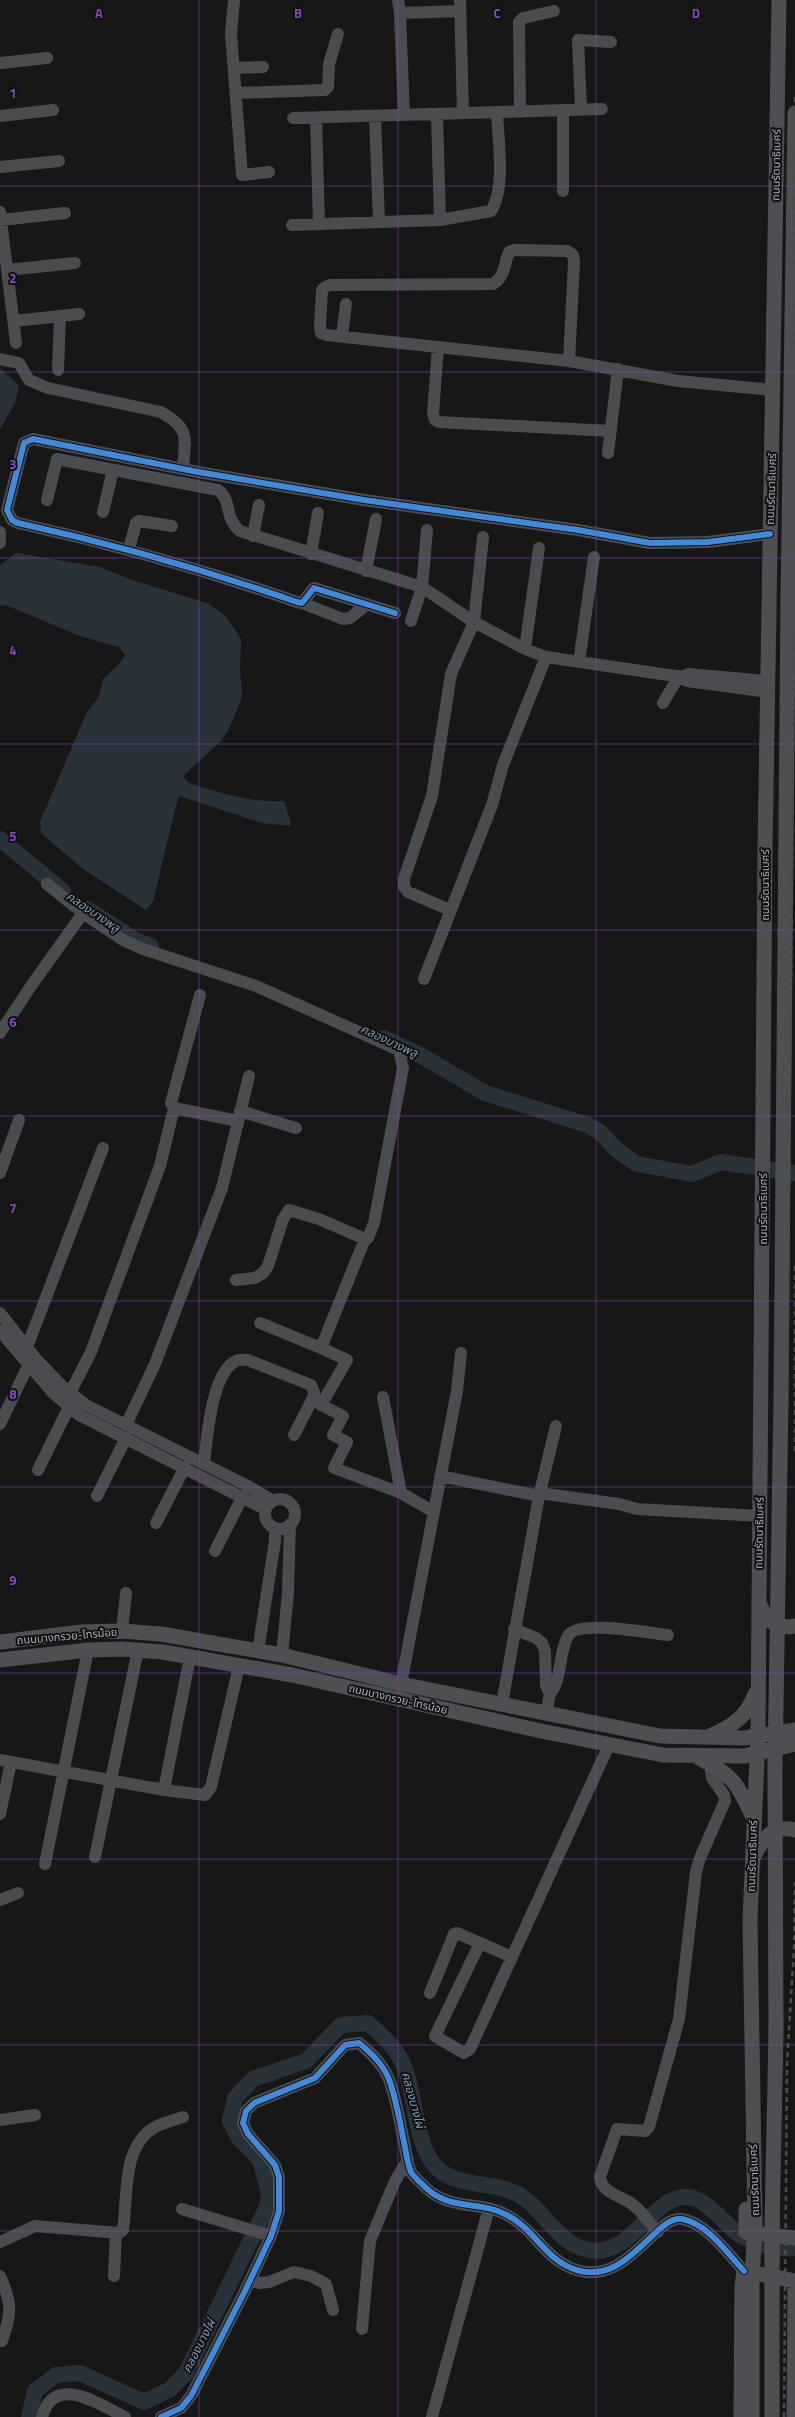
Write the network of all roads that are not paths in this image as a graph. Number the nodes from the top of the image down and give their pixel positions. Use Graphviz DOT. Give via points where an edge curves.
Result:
graph roads {
  1 [pos="234,0"];
  2 [pos="398,0"];
  3 [pos="779,0"];
  4 [pos="460,5"];
  5 [pos="554,11"];
  6 [pos="400,13"];
  7 [pos="338,34"];
  8 [pos="611,42"];
  9 [pos="47,58"];
  10 [pos="0,63"];
  11 [pos="263,67"];
  12 [pos="234,68"];
  13 [pos="236,93"];
  14 [pos="581,109"];
  15 [pos="602,109"];
  16 [pos="53,110"];
  17 [pos="563,110"];
  18 [pos="497,112"];
  19 [pos="520,112"];
  20 [pos="463,113"];
  21 [pos="795,113"];
  22 [pos="437,114"];
  23 [pos="404,115"];
  24 [pos="0,116"];
  25 [pos="376,116"];
  26 [pos="293,118"];
  27 [pos="316,118"];
  28 [pos="59,161"];
  29 [pos="0,167"];
  30 [pos="269,172"];
  31 [pos="563,191"];
  32 [pos="794,204"];
  33 [pos="65,213"];
  34 [pos="0,216"];
  35 [pos="440,220"];
  36 [pos="379,222"];
  37 [pos="319,224"];
  38 [pos="292,225"];
  39 [pos="76,263"];
  40 [pos="7,270"];
  41 [pos="346,304"];
  42 [pos="79,314"];
  43 [pos="60,316"];
  44 [pos="14,321"];
  45 [pos="342,336"];
  46 [pos="16,343"];
  47 [pos="438,347"];
  48 [pos="0,359"];
  49 [pos="569,361"];
  50 [pos="618,369"];
  51 [pos="58,370"];
  52 [pos="773,390"];
  53 [pos="610,431"];
  54 [pos="608,453"];
  55 [pos="184,469"];
  56 [pos="113,470"];
  57 [pos="47,500"];
  58 [pos="259,505"];
  59 [pos="103,512"];
  60 [pos="318,513"];
  61 [pos="4,518"];
  62 [pos="376,519"];
  63 [pos="172,526"];
  64 [pos="427,530"];
  65 [pos="0,532"];
  66 [pos="770,534"];
  67 [pos="253,536"];
  68 [pos="483,537"];
  69 [pos="0,543"];
  70 [pos="539,548"];
  71 [pos="129,549"];
  72 [pos="311,554"];
  73 [pos="594,557"];
  74 [pos="366,571"];
  75 [pos="422,587"];
  76 [pos="788,598"];
  77 [pos="302,603"];
  78 [pos="367,604"];
  79 [pos="395,613"];
  80 [pos="411,621"];
  81 [pos="474,622"];
  82 [pos="525,649"];
  83 [pos="546,657"];
  84 [pos="579,662"];
  85 [pos="681,676"];
  86 [pos="768,687"];
  87 [pos="663,703"];
  88 [pos="765,850"];
  89 [pos="47,884"];
  90 [pos="450,910"];
  91 [pos="83,913"];
  92 [pos="424,979"];
  93 [pos="200,995"];
  94 [pos="0,1034"];
  95 [pos="249,1076"];
  96 [pos="174,1108"];
  97 [pos="239,1116"];
  98 [pos="19,1120"];
  99 [pos="296,1128"];
  100 [pos="103,1148"];
  101 [pos="0,1173"];
  102 [pos="365,1239"];
  103 [pos="236,1280"];
  104 [pos="0,1313"];
  105 [pos="260,1323"];
  106 [pos="0,1331"];
  107 [pos="321,1348"];
  108 [pos="22,1349"];
  109 [pos="461,1353"];
  110 [pos="28,1366"];
  111 [pos="70,1393"];
  112 [pos="382,1398"];
  113 [pos="70,1407"];
  114 [pos="0,1424"];
  115 [pos="126,1425"];
  116 [pos="556,1426"];
  117 [pos="294,1435"];
  118 [pos="126,1438"];
  119 [pos="204,1464"];
  120 [pos="185,1467"];
  121 [pos="38,1470"];
  122 [pos="440,1476"];
  123 [pos="401,1493"];
  124 [pos="539,1494"];
  125 [pos="97,1496"];
  126 [pos="243,1496"];
  127 [pos="269,1505"];
  128 [pos="434,1512"];
  129 [pos="760,1516"];
  130 [pos="156,1523"];
  131 [pos="290,1524"];
  132 [pos="275,1529"];
  133 [pos="215,1551"];
  134 [pos="759,1591"];
  135 [pos="126,1593"];
  136 [pos="264,1607"];
  137 [pos="286,1610"];
  138 [pos="795,1626"];
  139 [pos="514,1629"];
  140 [pos="122,1631"];
  141 [pos="668,1635"];
  142 [pos="0,1642"];
  143 [pos="88,1650"];
  144 [pos="138,1650"];
  145 [pos="258,1651"];
  146 [pos="282,1655"];
  147 [pos="190,1657"];
  148 [pos="0,1660"];
  149 [pos="239,1666"];
  150 [pos="402,1684"];
  151 [pos="757,1687"];
  152 [pos="550,1694"];
  153 [pos="502,1704"];
  154 [pos="546,1713"];
  155 [pos="795,1730"];
  156 [pos="758,1736"];
  157 [pos="713,1737"];
  158 [pos="795,1744"];
  159 [pos="609,1745"];
  160 [pos="756,1755"];
  161 [pos="708,1759"];
  162 [pos="6,1761"];
  163 [pos="63,1770"];
  164 [pos="112,1780"];
  165 [pos="2,1789"];
  166 [pos="164,1790"];
  167 [pos="0,1814"];
  168 [pos="754,1818"];
  169 [pos="795,1830"];
  170 [pos="95,1857"];
  171 [pos="752,1860"];
  172 [pos="45,1864"];
  173 [pos="18,1893"];
  174 [pos="0,1900"];
  175 [pos="480,1943"];
  176 [pos="512,1957"];
  177 [pos="430,1993"];
  178 [pos="752,2071"];
  179 [pos="35,2115"];
  180 [pos="183,2117"];
  181 [pos="0,2120"];
  182 [pos="408,2160"];
  183 [pos="489,2208"];
  184 [pos="182,2209"];
  185 [pos="655,2229"];
  186 [pos="116,2233"];
  187 [pos="267,2235"];
  188 [pos="795,2238"];
  189 [pos="0,2242"];
  190 [pos="748,2275"];
  191 [pos="0,2276"];
  192 [pos="114,2276"];
  193 [pos="250,2280"];
  194 [pos="795,2281"];
  195 [pos="795,2286"];
  196 [pos="795,2294"];
  197 [pos="333,2310"];
  198 [pos="362,2329"];
  199 [pos="2,2341"];
  200 [pos="182,2412"];
  201 [pos="42,2417"];
  202 [pos="125,2417"];
  203 [pos="160,2417"];
  204 [pos="432,2417"];
  205 [pos="741,2417"];
  206 [pos="752,2417"];
  207 [pos="772,2417"];
  208 [pos="794,2417"];
  1 -- 12 [label="street" via="231,24"];
  2 -- 6 [label="street"];
  3 -- 32 [label="main road"];
  3 -- 52 [label="main road, ถนนรัตนาธิเบศร์"];
  4 -- 6 [label="street"];
  4 -- 20 [label="street"];
  5 -- 19 [label="street" via="523,18 518,22"];
  6 -- 23 [label="street"];
  7 -- 13 [label="street" via="329,64 328,87 325,90"];
  8 -- 14 [label="street" via="578,40"];
  9 -- 10 [label="street"];
  11 -- 12 [label="street"];
  12 -- 13 [label="street"];
  13 -- 30 [label="street" via="242,175"];
  14 -- 15 [label="street"];
  14 -- 17 [label="street"];
  16 -- 24 [label="street"];
  17 -- 19 [label="street"];
  17 -- 31 [label="street"];
  18 -- 19 [label="street"];
  18 -- 20 [label="street"];
  18 -- 35 [label="street" via="499,190 496,203 491,210 483,214"];
  20 -- 22 [label="street"];
  21 -- 32 [label="main road, ถนนรัตนาธิเบศร์"];
  22 -- 23 [label="street"];
  22 -- 35 [label="street"];
  23 -- 25 [label="street"];
  25 -- 27 [label="street"];
  25 -- 36 [label="street"];
  26 -- 27 [label="street"];
  27 -- 37 [label="street"];
  28 -- 29 [label="street"];
  32 -- 76 [label="main road, ถนนรัตนาธิเบศร์"];
  33 -- 34 [label="street"];
  34 -- 40 [label="street"];
  35 -- 36 [label="street"];
  36 -- 37 [label="street"];
  37 -- 38 [label="street"];
  39 -- 40 [label="street"];
  40 -- 44 [label="street"];
  41 -- 45 [label="street"];
  42 -- 43 [label="street"];
  43 -- 44 [label="street"];
  43 -- 51 [label="street"];
  44 -- 46 [label="street"];
  45 -- 47 [label="street"];
  45 -- 49 [label="street" via="321,333 322,290 325,286 493,284 499,281 504,271 509,252 567,251 573,255 574,262"];
  47 -- 49 [label="street"];
  47 -- 53 [label="street" via="434,414 435,420 439,422"];
  48 -- 55 [label="street" via="19,363 29,380 48,388 161,412 177,421 183,432"];
  49 -- 50 [label="street"];
  50 -- 52 [label="street" via="678,381"];
  50 -- 53 [label="street"];
  52 -- 66 [label="main road, ถนนรัตนาธิเบศร์"];
  53 -- 54 [label="street"];
  55 -- 61 [label="street" via="28,439 24,443"];
  55 -- 66 [label="street" via="364,500 578,530 650,543 708,542"];
  56 -- 57 [label="street" via="57,459"];
  56 -- 59 [label="street"];
  56 -- 67 [label="street" via="218,490 225,499 233,526"];
  58 -- 67 [label="street"];
  60 -- 72 [label="street"];
  61 -- 71 [label="street"];
  62 -- 74 [label="street"];
  63 -- 71 [label="street" via="139,521 136,523"];
  64 -- 75 [label="street"];
  65 -- 69 [label="street"];
  66 -- 86 [label="main road, ถนนรัตนาธิเบศร์"];
  67 -- 72 [label="street"];
  68 -- 81 [label="street"];
  70 -- 82 [label="street"];
  71 -- 77 [label="street"];
  72 -- 74 [label="street"];
  73 -- 84 [label="street"];
  74 -- 75 [label="street"];
  75 -- 80 [label="street"];
  75 -- 81 [label="street"];
  76 -- 88 [label="main road"];
  76 -- 207 [label="main road, ถนนรัตนาธิเบศร์, bridge" via="775,1767 776,2031"];
  77 -- 78 [label="street" via="344,619 350,618"];
  77 -- 78 [label="street" via="314,588"];
  78 -- 79 [label="street"];
  81 -- 82 [label="street"];
  81 -- 90 [label="street" via="451,674 432,796 404,879 404,887 408,892"];
  82 -- 83 [label="street"];
  83 -- 84 [label="street"];
  83 -- 90 [label="street" via="503,765 492,805"];
  84 -- 85 [label="street"];
  85 -- 86 [label="street" via="688,682"];
  85 -- 87 [label="street"];
  86 -- 88 [label="main road, ถนนรัตนาธิเบศร์"];
  88 -- 129 [label="main road, ถนนรัตนาธิเบศร์"];
  89 -- 91 [label="street"];
  90 -- 92 [label="street"];
  91 -- 94 [label="street"];
  91 -- 102 [label="street" via="123,940 143,949 256,986 400,1050 403,1068 374,1223 371,1235"];
  93 -- 96 [label="street" via="171,1096"];
  95 -- 97 [label="street"];
  96 -- 97 [label="street"];
  96 -- 111 [label="street" via="160,1166 92,1352"];
  97 -- 99 [label="street"];
  97 -- 115 [label="street" via="222,1188 156,1364"];
  98 -- 101 [label="street"];
  100 -- 108 [label="street" via="29,1342"];
  102 -- 103 [label="street" via="319,1218 289,1210 283,1219 268,1266 263,1273 255,1278"];
  102 -- 107 [label="street"];
  104 -- 108 [label="street"];
  105 -- 107 [label="street"];
  106 -- 108 [label="street"];
  107 -- 123 [label="street" via="347,1360 321,1405 343,1416 333,1434 346,1442 334,1468"];
  108 -- 110 [label="street"];
  108 -- 111 [label="street"];
  109 -- 122 [label="street" via="457,1391"];
  110 -- 113 [label="street"];
  110 -- 114 [label="street"];
  111 -- 115 [label="street" via="86,1405"];
  112 -- 123 [label="street"];
  113 -- 118 [label="street" via="80,1415"];
  113 -- 121 [label="street"];
  115 -- 119 [label="street"];
  116 -- 124 [label="street"];
  117 -- 119 [label="street" via="313,1398 311,1385 248,1360 237,1360 227,1367 218,1384 208,1428"];
  118 -- 120 [label="street"];
  118 -- 125 [label="street"];
  119 -- 127 [label="street"];
  120 -- 126 [label="street"];
  120 -- 130 [label="street"];
  122 -- 124 [label="street"];
  122 -- 128 [label="street"];
  123 -- 128 [label="street"];
  124 -- 129 [label="street" via="620,1504 637,1509"];
  124 -- 139 [label="street"];
  126 -- 127 [label="street"];
  126 -- 133 [label="street"];
  127 -- 131 [label="street" via="284,1500 293,1508 294,1519"];
  127 -- 132 [label="street" via="266,1521"];
  128 -- 150 [label="street"];
  129 -- 134 [label="main road, ถนนรัตนาธิเบศร์"];
  131 -- 132 [label="street" via="286,1528"];
  131 -- 137 [label="street"];
  132 -- 136 [label="street"];
  134 -- 138 [label="main road" via="764,1614 771,1622 787,1627"];
  134 -- 151 [label="main road, ถนนรัตนาธิเบศร์"];
  135 -- 140 [label="street"];
  136 -- 137 [label="street" via="269,1603 276,1603"];
  136 -- 145 [label="street"];
  137 -- 146 [label="street"];
  139 -- 152 [label="street" via="542,1643 545,1650 546,1685"];
  139 -- 153 [label="street"];
  140 -- 142 [label="main road, ถนนบางกรวย-ไทรน้อย" via="81,1632"];
  140 -- 145 [label="main road, ถนนบางกรวย-ไทรน้อย" via="161,1634"];
  141 -- 152 [label="street" via="593,1627 576,1629 568,1636 558,1680"];
  143 -- 144 [label="main road, ถนนบางกรวย-ไทรน้อย"];
  143 -- 148 [label="main road, ถนนบางกรวย-ไทรน้อย"];
  143 -- 163 [label="street"];
  144 -- 147 [label="main road, ถนนบางกรวย-ไทรน้อย"];
  144 -- 164 [label="street"];
  145 -- 146 [label="main road, ถนนบางกรวย-ไทรน้อย"];
  146 -- 150 [label="main road, ถนนบางกรวย-ไทรน้อย"];
  147 -- 149 [label="main road, ถนนบางกรวย-ไทรน้อย"];
  147 -- 166 [label="street"];
  149 -- 159 [label="main road, ถนนบางกรวย-ไทรน้อย" via="292,1675"];
  149 -- 166 [label="street" via="208,1793 197,1795"];
  150 -- 153 [label="main road, ถนนบางกรวย-ไทรน้อย"];
  151 -- 156 [label="main road, ถนนรัตนาธิเบศร์"];
  151 -- 157 [label="main road" via="740,1719"];
  152 -- 154 [label="street"];
  153 -- 154 [label="main road, ถนนบางกรวย-ไทรน้อย"];
  154 -- 157 [label="main road, ถนนบางกรวย-ไทรน้อย" via="660,1736"];
  155 -- 156 [label="main road, ถนนบางกรวย-ไทรน้อย"];
  156 -- 157 [label="main road, ถนนบางกรวย-ไทรน้อย"];
  156 -- 160 [label="main road, ถนนรัตนาธิเบศร์"];
  157 -- 161 [label="main road"];
  158 -- 160 [label="main road, ถนนบางกรวย-ไทรน้อย"];
  159 -- 161 [label="main road, ถนนบางกรวย-ไทรน้อย" via="663,1755"];
  159 -- 176 [label="street"];
  160 -- 161 [label="main road, ถนนบางกรวย-ไทรน้อย"];
  160 -- 168 [label="main road, ถนนรัตนาธิเบศร์"];
  161 -- 168 [label="main road" via="740,1787"];
  161 -- 185 [label="street" via="712,1778 724,1795 725,1801 696,1872 679,2019 649,2127 645,2131 617,2129 600,2177 605,2188 632,2204"];
  162 -- 163 [label="street"];
  162 -- 165 [label="street"];
  163 -- 164 [label="street"];
  163 -- 172 [label="street"];
  164 -- 166 [label="street"];
  164 -- 170 [label="street"];
  165 -- 167 [label="street"];
  168 -- 171 [label="main road, ถนนรัตนาธิเบศร์"];
  169 -- 171 [label="main road" via="775,1830 767,1835"];
  171 -- 178 [label="main road, ถนนรัตนาธิเบศร์"];
  173 -- 174 [label="street"];
  175 -- 176 [label="street"];
  175 -- 176 [label="street" via="435,2036 464,2053 470,2049"];
  175 -- 177 [label="street" via="454,1934"];
  178 -- 188 [label="main road" via="745,2080 746,2232"];
  178 -- 190 [label="main road, ถนนรัตนาธิเบศร์, bridge" via="755,2223"];
  179 -- 181 [label="street"];
  180 -- 186 [label="street" via="156,2126 136,2145 131,2162 123,2230"];
  182 -- 183 [label="street" via="411,2172 425,2188 445,2200 461,2205"];
  182 -- 187 [label="street" via="387,2075 375,2057 359,2043 345,2045 314,2078 254,2103 246,2111 243,2123 248,2134 275,2164 279,2177 279,2211"];
  182 -- 198 [label="street" via="395,2180 370,2241"];
  183 -- 185 [label="street" via="506,2214 524,2225 558,2262 589,2274 603,2272 632,2256"];
  183 -- 204 [label="street"];
  184 -- 187 [label="street"];
  185 -- 190 [label="street" via="669,2221 682,2219 702,2228"];
  186 -- 189 [label="street" via="35,2226"];
  186 -- 192 [label="street"];
  187 -- 193 [label="street"];
  190 -- 194 [label="main road"];
  190 -- 205 [label="main road"];
  190 -- 206 [label="main road, ถนนรัตนาธิเบศร์"];
  191 -- 199 [label="street" via="11,2305"];
  193 -- 197 [label="street" via="269,2282 294,2272 311,2276 326,2284"];
  193 -- 200 [label="street"];
  195 -- 196 [label="main road"];
  196 -- 208 [label="main road"];
  200 -- 203 [label="street"];
  201 -- 202 [label="street" via="45,2405 58,2395 74,2394"];
}
